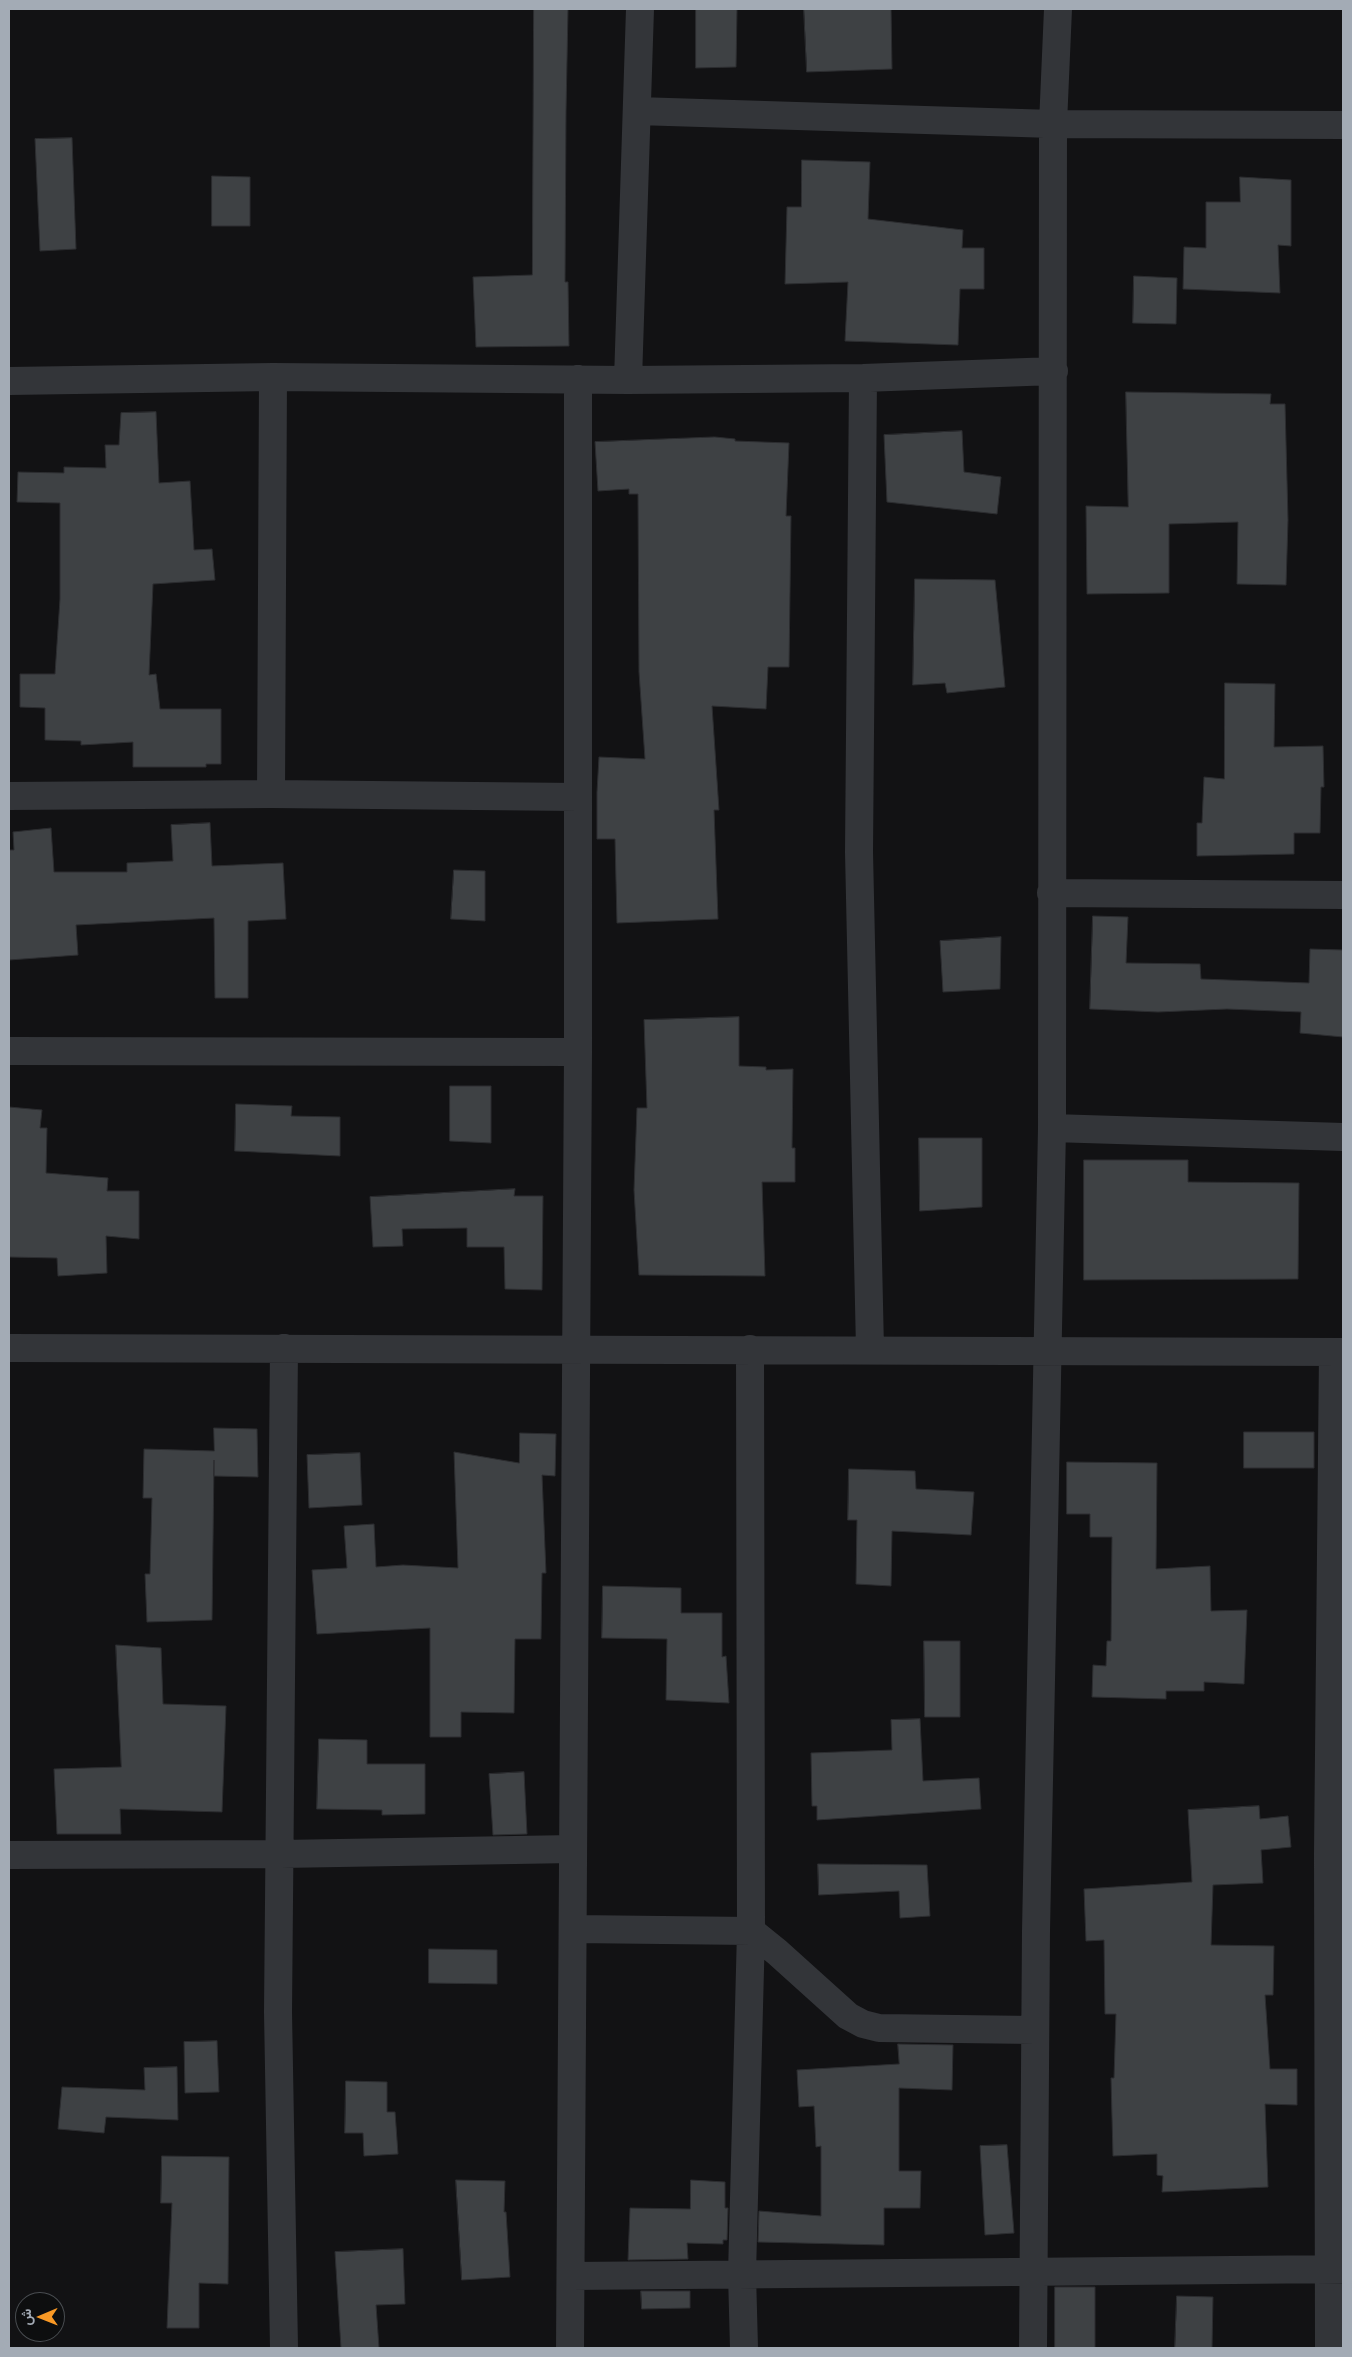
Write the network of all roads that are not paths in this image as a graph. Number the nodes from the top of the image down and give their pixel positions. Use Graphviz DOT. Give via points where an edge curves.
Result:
graph roads {
  1 [pos="640,9"];
  2 [pos="1058,9"];
  3 [pos="637,111"];
  4 [pos="1053,124"];
  5 [pos="1343,124"];
  6 [pos="1054,371"];
  7 [pos="273,377"];
  8 [pos="863,378"];
  9 [pos="578,379"];
  10 [pos="628,380"];
  11 [pos="9,381"];
  12 [pos="271,794"];
  13 [pos="9,796"];
  14 [pos="578,797"];
  15 [pos="1051,893"];
  16 [pos="1343,895"];
  17 [pos="9,1051"];
  18 [pos="578,1052"];
  19 [pos="1052,1128"];
  20 [pos="1343,1137"];
  21 [pos="9,1348"];
  22 [pos="284,1348"];
  23 [pos="750,1349"];
  24 [pos="870,1349"];
  25 [pos="576,1350"];
  26 [pos="1048,1352"];
  27 [pos="1338,1352"];
  28 [pos="573,1849"];
  29 [pos="281,1854"];
  30 [pos="9,1855"];
  31 [pos="574,1929"];
  32 [pos="751,1931"];
  33 [pos="1035,2030"];
  34 [pos="1336,2269"];
  35 [pos="1034,2272"];
  36 [pos="742,2274"];
  37 [pos="572,2276"];
  38 [pos="284,2348"];
  39 [pos="570,2348"];
  40 [pos="744,2348"];
  41 [pos="1033,2348"];
  42 [pos="1329,2348"];
  1 -- 3 [label="street"];
  2 -- 4 [label="street"];
  3 -- 4 [label="street"];
  3 -- 10 [label="street"];
  4 -- 5 [label="street"];
  4 -- 6 [label="street"];
  6 -- 8 [label="street"];
  6 -- 15 [label="street"];
  7 -- 9 [label="street"];
  7 -- 11 [label="street"];
  7 -- 12 [label="street"];
  8 -- 10 [label="street"];
  8 -- 24 [label="street" via="860,852"];
  9 -- 10 [label="street"];
  9 -- 14 [label="street"];
  12 -- 13 [label="street"];
  12 -- 14 [label="street"];
  14 -- 18 [label="street"];
  15 -- 16 [label="street"];
  15 -- 19 [label="street"];
  17 -- 18 [label="street"];
  18 -- 25 [label="street"];
  19 -- 20 [label="street"];
  19 -- 26 [label="street"];
  21 -- 22 [label="street"];
  22 -- 25 [label="street"];
  22 -- 29 [label="street"];
  23 -- 24 [label="street"];
  23 -- 25 [label="street"];
  23 -- 32 [label="street"];
  24 -- 26 [label="street"];
  25 -- 28 [label="street"];
  26 -- 27 [label="street"];
  26 -- 33 [label="street"];
  27 -- 34 [label="street" via="1328,1853"];
  28 -- 29 [label="street"];
  28 -- 31 [label="street"];
  29 -- 30 [label="street"];
  29 -- 38 [label="street" via="278,2012"];
  31 -- 32 [label="street"];
  31 -- 37 [label="street"];
  32 -- 33 [label="street" via="848,2016 863,2024 879,2028"];
  32 -- 36 [label="street"];
  33 -- 35 [label="street"];
  34 -- 35 [label="street"];
  34 -- 42 [label="street"];
  35 -- 36 [label="street"];
  35 -- 41 [label="street"];
  36 -- 37 [label="street"];
  36 -- 40 [label="street"];
  37 -- 39 [label="street"];
}
